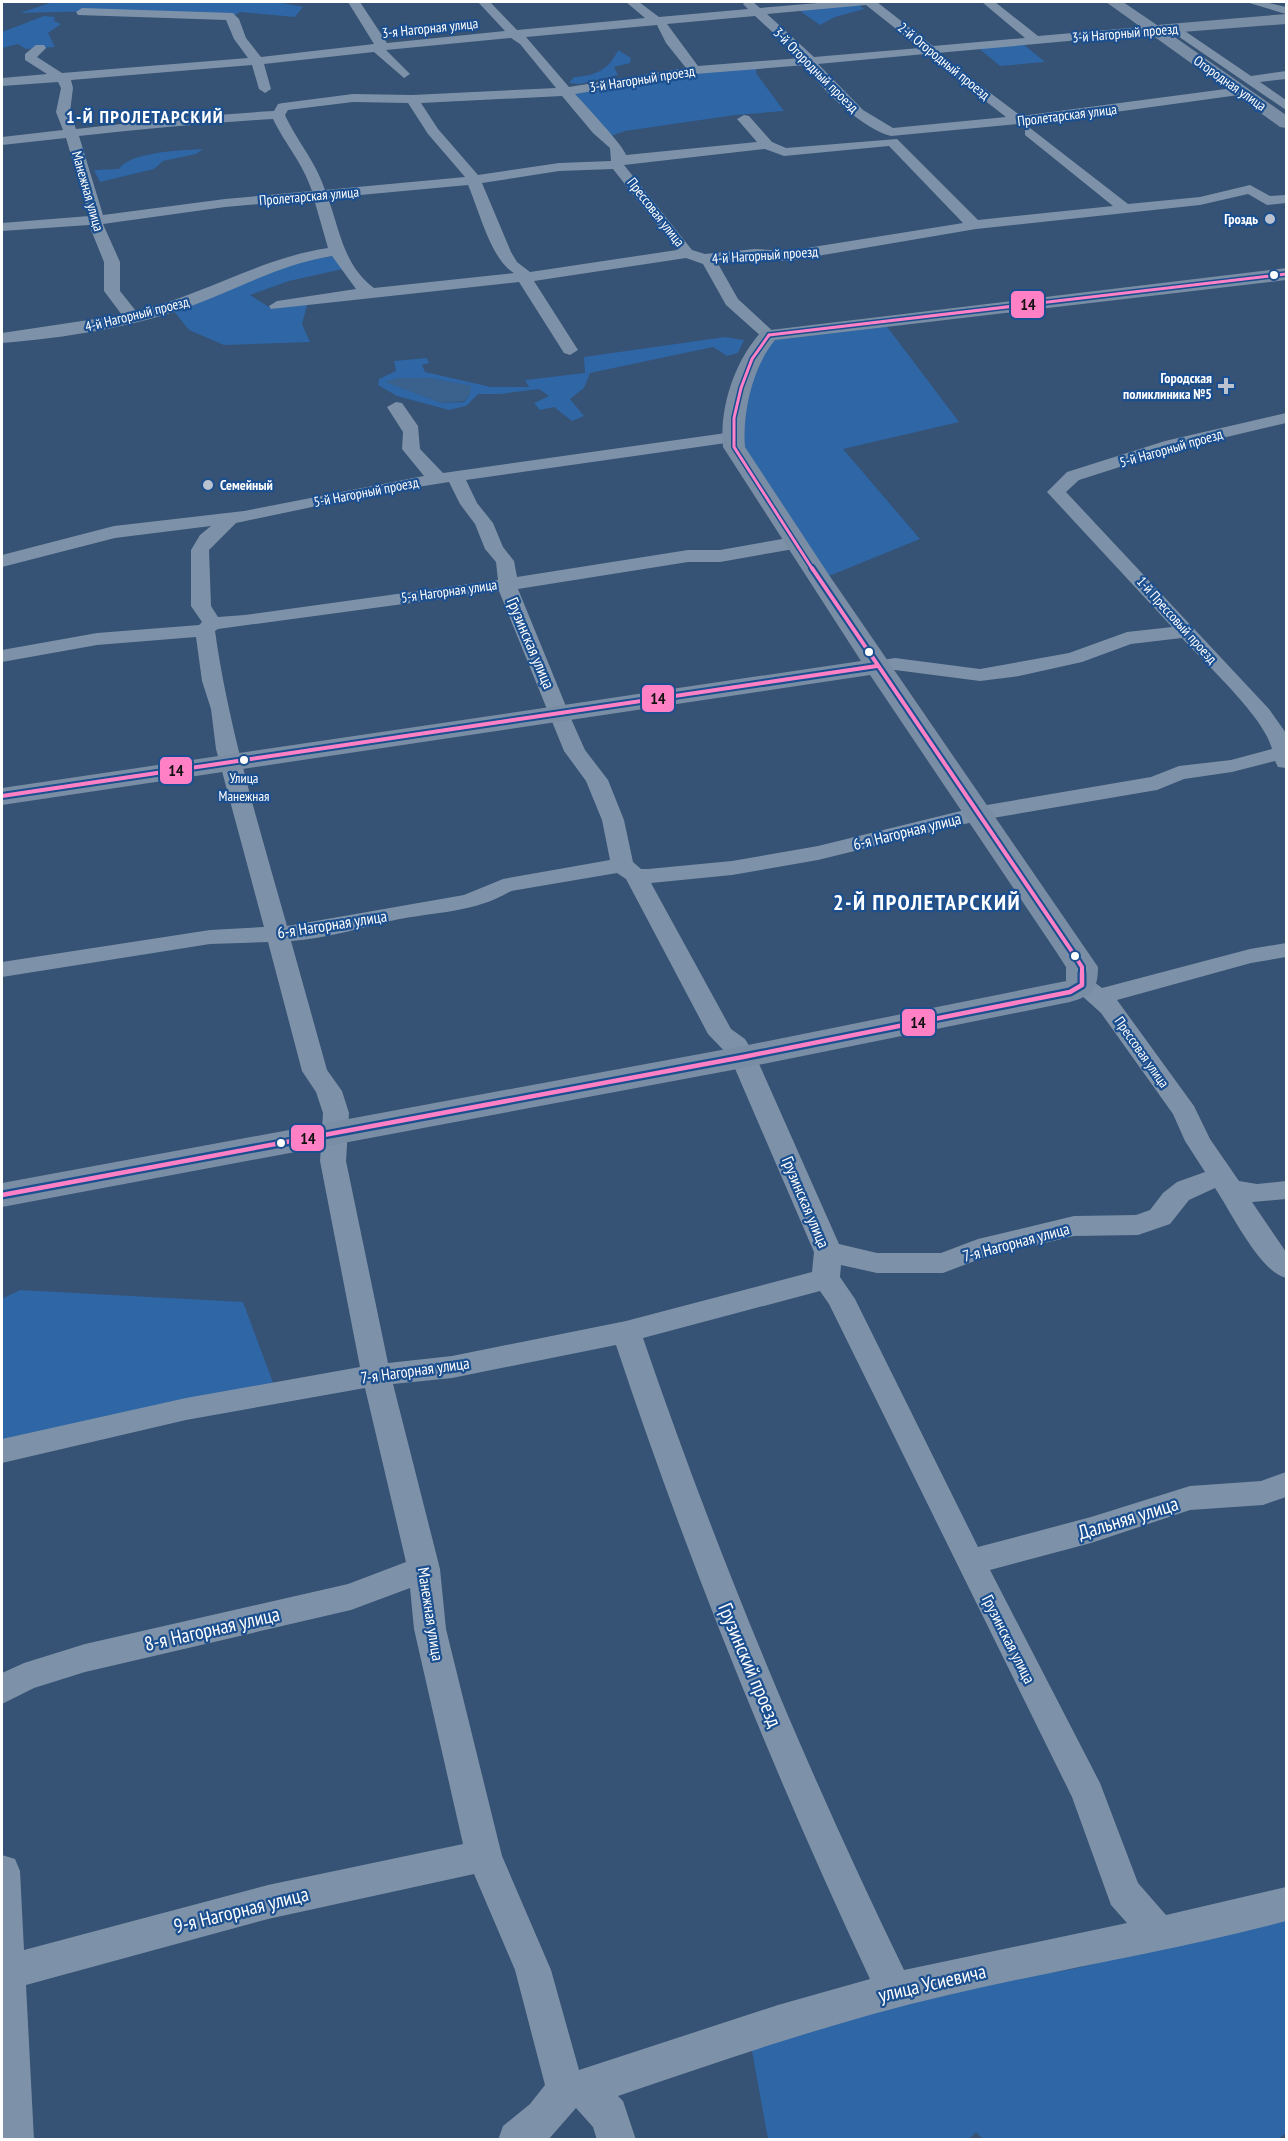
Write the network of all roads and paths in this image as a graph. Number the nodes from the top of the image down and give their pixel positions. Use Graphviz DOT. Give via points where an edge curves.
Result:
graph roads {
  1 [pos="354,2"];
  2 [pos="484,2"];
  3 [pos="632,2"];
  4 [pos="747,2"];
  5 [pos="862,2"];
  6 [pos="870,2"];
  7 [pos="988,2"];
  8 [pos="1114,2"];
  9 [pos="1252,2"];
  10 [pos="757,11"];
  11 [pos="82,12"];
  12 [pos="1285,18"];
  13 [pos="659,23"];
  14 [pos="1176,28"];
  15 [pos="1153,30"];
  16 [pos="513,34"];
  17 [pos="1035,40"];
  18 [pos="40,48"];
  19 [pos="377,48"];
  20 [pos="928,51"];
  21 [pos="257,61"];
  22 [pos="811,62"];
  23 [pos="695,70"];
  24 [pos="404,74"];
  25 [pos="1287,75"];
  26 [pos="61,78"];
  27 [pos="2,82"];
  28 [pos="1245,86"];
  29 [pos="265,89"];
  30 [pos="563,92"];
  31 [pos="412,99"];
  32 [pos="1287,106"];
  33 [pos="278,115"];
  34 [pos="744,119"];
  35 [pos="1018,120"];
  36 [pos="1287,123"];
  37 [pos="1030,132"];
  38 [pos="69,133"];
  39 [pos="892,137"];
  40 [pos="2,141"];
  41 [pos="767,145"];
  42 [pos="618,162"];
  43 [pos="473,180"];
  44 [pos="320,196"];
  45 [pos="1287,199"];
  46 [pos="1124,207"];
  47 [pos="97,220"];
  48 [pos="976,225"];
  49 [pos="2,227"];
  50 [pos="336,251"];
  51 [pos="695,256"];
  52 [pos="1287,274"];
  53 [pos="525,276"];
  54 [pos="370,292"];
  55 [pos="277,306"];
  56 [pos="131,316"];
  57 [pos="769,335"];
  58 [pos="2,338"];
  59 [pos="570,350"];
  60 [pos="396,407"];
  61 [pos="1284,421"];
  62 [pos="733,437"];
  63 [pos="447,477"];
  64 [pos="1061,488"];
  65 [pos="226,519"];
  66 [pos="794,543"];
  67 [pos="2,561"];
  68 [pos="508,583"];
  69 [pos="209,626"];
  70 [pos="1187,631"];
  71 [pos="2,656"];
  72 [pos="877,666"];
  73 [pos="560,713"];
  74 [pos="1285,757"];
  75 [pos="231,762"];
  76 [pos="2,796"];
  77 [pos="981,813"];
  78 [pos="628,870"];
  79 [pos="277,934"];
  80 [pos="1287,950"];
  81 [pos="2,970"];
  82 [pos="1090,991"];
  83 [pos="743,1057"];
  84 [pos="334,1134"];
  85 [pos="1228,1183"];
  86 [pos="1287,1190"];
  87 [pos="2,1195"];
  88 [pos="827,1265"];
  89 [pos="1287,1268"];
  90 [pos="627,1332"];
  91 [pos="378,1375"];
  92 [pos="2,1451"];
  93 [pos="1287,1484"];
  94 [pos="970,1562"];
  95 [pos="424,1569"];
  96 [pos="2,1690"];
  97 [pos="484,1856"];
  98 [pos="2,1871"];
  99 [pos="1287,1904"];
  100 [pos="1158,1933"];
  101 [pos="4,1974"];
  102 [pos="894,1990"];
  103 [pos="575,2089"];
  104 [pos="14,2139"];
  105 [pos="518,2139"];
  106 [pos="617,2139"];
  1 -- 19 [label="street" via="381,43"];
  2 -- 16 [label="street, Прессовая улица"];
  3 -- 13 [label="street"];
  4 -- 10 [label="street, 3-й Огородный проезд"];
  5 -- 10 [label="street, 3-я Нагорная улица"];
  6 -- 20 [label="street, 2-й Огородный проезд"];
  7 -- 17 [label="street"];
  8 -- 15 [label="street, Огородная улица"];
  9 -- 12 [label="street"];
  10 -- 13 [label="street, 3-я Нагорная улица"];
  10 -- 22 [label="street, 3-й Огородный проезд"];
  11 -- 21 [label="street" via="229,16"];
  12 -- 14 [label="street, 3-й Нагорный проезд"];
  13 -- 16 [label="street, 3-я Нагорная улица"];
  13 -- 23 [label="street"];
  14 -- 15 [label="street, 3-й Нагорный проезд"];
  14 -- 28 [label="street"];
  15 -- 17 [label="street, 3-й Нагорный проезд"];
  15 -- 28 [label="street, Огородная улица"];
  16 -- 19 [label="street, 3-я Нагорная улица"];
  16 -- 30 [label="street, Прессовая улица" via="524,41"];
  17 -- 20 [label="street, 3-й Нагорный проезд"];
  18 -- 26 [label="street" via="29,57"];
  19 -- 21 [label="street, 3-я Нагорная улица"];
  19 -- 24 [label="street"];
  20 -- 22 [label="street, 3-й Нагорный проезд"];
  20 -- 35 [label="street, 2-й Огородный проезд"];
  21 -- 26 [label="street, 3-я Нагорная улица"];
  21 -- 29 [label="street"];
  22 -- 23 [label="street, 3-й Нагорный проезд"];
  22 -- 39 [label="street, 3-й Огородный проезд" via="863,116"];
  23 -- 30 [label="street, 3-й Нагорный проезд"];
  25 -- 28 [label="street, Пролетарская улица"];
  26 -- 27 [label="street, 3-я Нагорная улица"];
  26 -- 38 [label="street, Манежная улица" via="67,88 63,112"];
  28 -- 32 [label="street"];
  28 -- 35 [label="street, Пролетарская улица" via="1167,104"];
  28 -- 36 [label="street, Огородная улица"];
  30 -- 31 [label="street, 3-й Нагорный проезд"];
  30 -- 42 [label="street, Прессовая улица" via="616,148"];
  31 -- 33 [label="street, 3-й Нагорный проезд" via="353,98 304,103 284,107"];
  31 -- 43 [label="street"];
  33 -- 38 [label="street, 3-й Нагорный проезд" via="218,117"];
  33 -- 44 [label="street" via="290,140 310,165"];
  34 -- 41 [label="street"];
  35 -- 39 [label="street, Пролетарская улица"];
  37 -- 46 [label="street"];
  38 -- 40 [label="street, 3-й Нагорный проезд"];
  38 -- 47 [label="street, Манежная улица"];
  39 -- 41 [label="street, Пролетарская улица" via="784,152"];
  39 -- 48 [label="street, 3-й Огородный проезд"];
  41 -- 42 [label="street, Пролетарская улица"];
  42 -- 43 [label="street, Пролетарская улица"];
  42 -- 51 [label="street, Прессовая улица"];
  43 -- 44 [label="street, Пролетарская улица"];
  43 -- 53 [label="street" via="503,252"];
  44 -- 47 [label="street, Пролетарская улица" via="180,207"];
  44 -- 50 [label="street"];
  45 -- 46 [label="street, 4-й Нагорный проезд" via="1267,201 1251,189 1200,201"];
  46 -- 48 [label="street, 4-й Нагорный проезд"];
  47 -- 49 [label="street, Пролетарская улица"];
  47 -- 56 [label="street, Манежная улица" via="112,262 112,291"];
  48 -- 51 [label="street, 4-й Нагорный проезд" via="788,256"];
  50 -- 54 [label="street" via="359,284"];
  50 -- 56 [label="street, 4-й Нагорный проезд" via="298,257 184,303"];
  51 -- 53 [label="street, 4-й Нагорный проезд"];
  51 -- 57 [label="street, Прессовая улица" via="708,261 732,302"];
  52 -- 57 [label="street"];
  53 -- 54 [label="street, 4-й Нагорный проезд"];
  53 -- 59 [label="street"];
  54 -- 55 [label="street, 4-й Нагорный проезд"];
  56 -- 58 [label="street, 4-й Нагорный проезд" via="79,328"];
  57 -- 62 [label="street" via="760,343 747,369"];
  60 -- 63 [label="street, Грузинская улица" via="414,439 411,449 429,471"];
  61 -- 64 [label="street, 5-й Нагорный проезд" via="1160,449 1073,476"];
  62 -- 63 [label="street, 5-й Нагорный проезд"];
  62 -- 66 [label="street, Прессовая улица" via="734,447"];
  63 -- 65 [label="street, 5-й Нагорный проезд"];
  63 -- 68 [label="street, Грузинская улица" via="484,523 494,549 505,561"];
  64 -- 70 [label="street, 1-й Прессовый проезд" via="1056,492 1062,499"];
  65 -- 67 [label="street, 5-й Нагорный проезд" via="114,532"];
  65 -- 69 [label="street, Манежная улица" via="227,523 207,538 200,550 201,606"];
  66 -- 68 [label="street, 5-я Нагорная улица"];
  66 -- 72 [label="street, Прессовая улица"];
  68 -- 69 [label="street, 5-я Нагорная улица"];
  68 -- 73 [label="street, Грузинская улица" via="509,595"];
  69 -- 71 [label="street, 5-я Нагорная улица" via="97,639"];
  69 -- 75 [label="street, Манежная улица" via="212,681"];
  70 -- 72 [label="street" via="1127,638 1075,658 990,674 895,664"];
  70 -- 74 [label="street, 1-й Прессовый проезд" via="1262,713 1281,741"];
  72 -- 73 [label="street"];
  72 -- 77 [label="street, Прессовая улица"];
  73 -- 75 [label="street"];
  73 -- 78 [label="street, Грузинская улица" via="575,751 597,780"];
  74 -- 77 [label="street, 6-я Нагорная улица" via="1179,773 1157,783"];
  75 -- 76 [label="street"];
  75 -- 79 [label="street, Манежная улица"];
  77 -- 78 [label="street, 6-я Нагорная улица" via="818,853 732,868 648,876"];
  77 -- 82 [label="street, Прессовая улица" via="1082,967"];
  78 -- 79 [label="street, 6-я Нагорная улица" via="503,886 468,902"];
  78 -- 83 [label="street, Грузинская улица" via="721,1034 736,1045"];
  79 -- 81 [label="street, 6-я Нагорная улица" via="210,937"];
  79 -- 84 [label="street, Манежная улица" via="315,1071 329,1091 336,1113"];
  80 -- 82 [label="street"];
  82 -- 83 [label="street"];
  82 -- 85 [label="street, Прессовая улица" via="1110,1007 1185,1112 1198,1141"];
  83 -- 84 [label="street"];
  83 -- 88 [label="street, Грузинская улица"];
  84 -- 87 [label="street"];
  84 -- 91 [label="street, Манежная улица" via="333,1161 366,1333"];
  85 -- 86 [label="street, 7-я Нагорная улица" via="1257,1193"];
  85 -- 88 [label="street, 7-я Нагорная улица" via="1188,1185 1170,1200 1160,1217 1138,1225 1074,1226 978,1249 943,1263"];
  85 -- 89 [label="street, Прессовая улица" via="1274,1256"];
  88 -- 90 [label="street, 7-я Нагорная улица" via="811,1284"];
  88 -- 94 [label="street, Грузинская улица"];
  90 -- 91 [label="street, 7-я Нагорная улица" via="452,1367"];
  90 -- 102 [label="street, Грузинский проезд" via="699,1545 838,1875"];
  91 -- 92 [label="street, 7-я Нагорная улица" via="186,1408"];
  91 -- 95 [label="street, Манежная улица"];
  93 -- 94 [label="street, Дальняя улица" via="1263,1493 1190,1498 1091,1530"];
  94 -- 100 [label="street, Грузинская улица" via="1088,1794 1124,1893"];
  95 -- 96 [label="street, 8-я Нагорная улица" via="351,1597 85,1658 24,1677"];
  95 -- 97 [label="street, Манежная улица" via="430,1629"];
  97 -- 101 [label="street, 9-я Нагорная улица" via="268,1902"];
  97 -- 103 [label="street, Манежная улица" via="533,1970"];
  98 -- 101 [label="street"];
  99 -- 100 [label="street, улица Усиевича"];
  100 -- 102 [label="street, улица Усиевича"];
  101 -- 104 [label="street"];
  102 -- 103 [label="street, улица Усиевича"];
  103 -- 105 [label="street"];
  103 -- 106 [label="street, Манежная улица" via="609,2115"];
}
